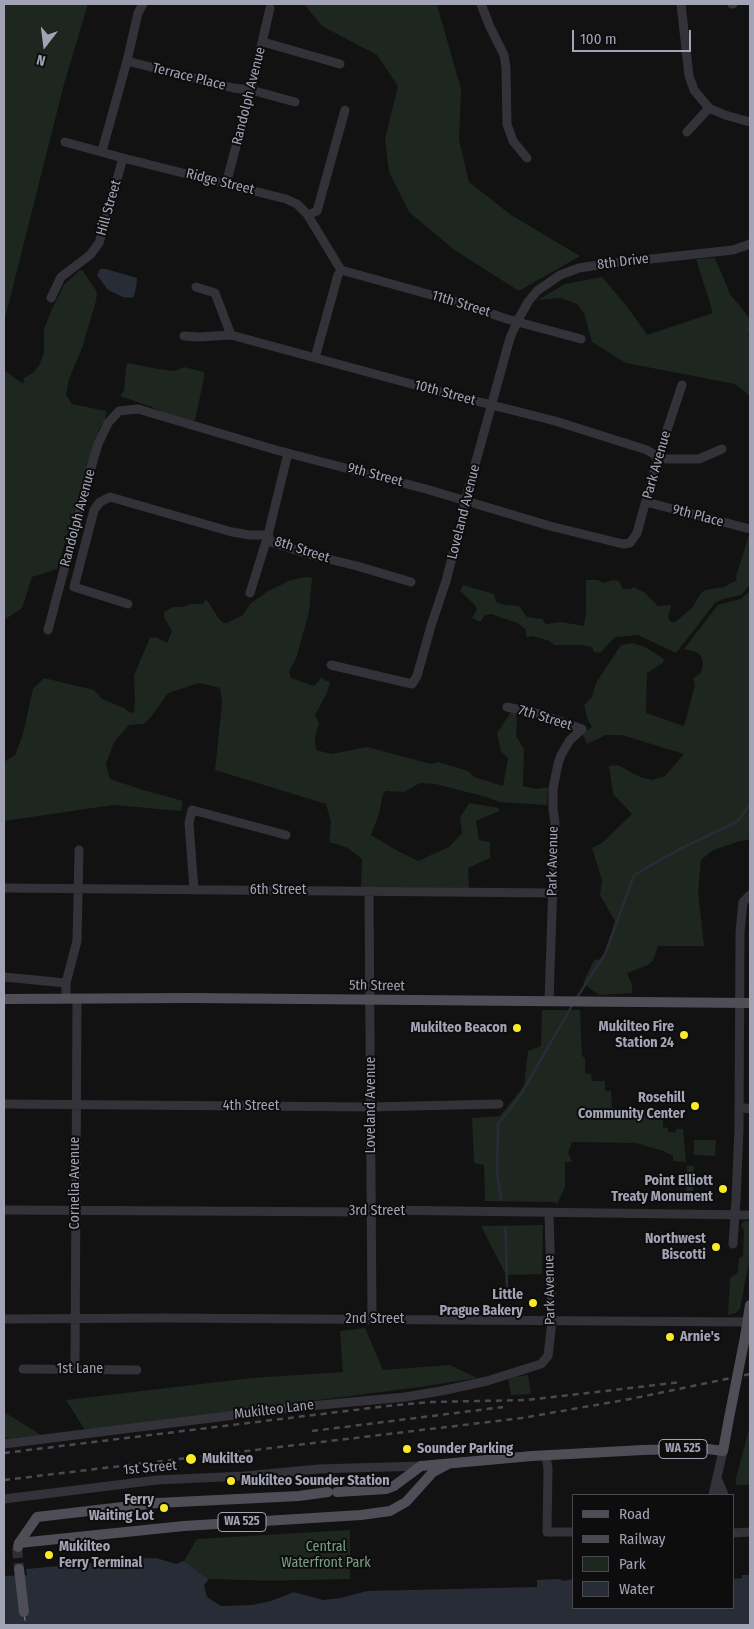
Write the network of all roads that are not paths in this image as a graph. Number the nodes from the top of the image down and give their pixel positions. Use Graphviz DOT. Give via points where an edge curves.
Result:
graph roads {
  1 [pos="143,4"];
  2 [pos="481,4"];
  3 [pos="681,4"];
  4 [pos="270,8"];
  5 [pos="262,42"];
  6 [pos="127,61"];
  7 [pos="340,64"];
  8 [pos="251,90"];
  9 [pos="295,102"];
  10 [pos="709,108"];
  11 [pos="345,110"];
  12 [pos="750,122"];
  13 [pos="687,132"];
  14 [pos="65,142"];
  15 [pos="102,151"];
  16 [pos="124,158"];
  17 [pos="527,158"];
  18 [pos="226,184"];
  19 [pos="308,215"];
  20 [pos="750,244"];
  21 [pos="341,270"];
  22 [pos="196,287"];
  23 [pos="51,298"];
  24 [pos="516,322"];
  25 [pos="231,335"];
  26 [pos="184,336"];
  27 [pos="581,339"];
  28 [pos="315,358"];
  29 [pos="682,385"];
  30 [pos="493,405"];
  31 [pos="119,411"];
  32 [pos="722,449"];
  33 [pos="288,453"];
  34 [pos="658,457"];
  35 [pos="110,497"];
  36 [pos="465,501"];
  37 [pos="646,502"];
  38 [pos="750,529"];
  39 [pos="268,535"];
  40 [pos="630,543"];
  41 [pos="411,582"];
  42 [pos="250,593"];
  43 [pos="128,604"];
  44 [pos="48,630"];
  45 [pos="331,665"];
  46 [pos="507,707"];
  47 [pos="582,729"];
  48 [pos="286,835"];
  49 [pos="79,850"];
  50 [pos="4,888"];
  51 [pos="78,889"];
  52 [pos="194,890"];
  53 [pos="370,891"];
  54 [pos="553,893"];
  55 [pos="750,895"];
  56 [pos="4,977"];
  57 [pos="66,983"];
  58 [pos="66,998"];
  59 [pos="77,998"];
  60 [pos="4,999"];
  61 [pos="370,1000"];
  62 [pos="549,1002"];
  63 [pos="739,1002"];
  64 [pos="750,1003"];
  65 [pos="4,1104"];
  66 [pos="76,1104"];
  67 [pos="499,1104"];
  68 [pos="370,1106"];
  69 [pos="739,1107"];
  70 [pos="750,1109"];
  71 [pos="4,1210"];
  72 [pos="75,1210"];
  73 [pos="371,1212"];
  74 [pos="549,1213"];
  75 [pos="735,1214"];
  76 [pos="750,1215"];
  77 [pos="733,1244"];
  78 [pos="750,1305"];
  79 [pos="76,1318"];
  80 [pos="372,1318"];
  81 [pos="4,1319"];
  82 [pos="552,1321"];
  83 [pos="747,1322"];
  84 [pos="541,1364"];
  85 [pos="75,1368"];
  86 [pos="23,1369"];
  87 [pos="137,1370"];
  88 [pos="4,1444"];
  89 [pos="723,1451"];
  90 [pos="546,1455"];
  91 [pos="448,1464"];
  92 [pos="421,1466"];
  93 [pos="717,1477"];
  94 [pos="713,1494"];
  95 [pos="724,1494"];
  96 [pos="4,1499"];
  97 [pos="572,1532"];
  98 [pos="750,1532"];
  99 [pos="734,1533"];
  100 [pos="19,1569"];
  101 [pos="24,1612"];
  1 -- 6 [label="street"];
  2 -- 17 [label="street" via="504,55 507,124 513,141"];
  3 -- 10 [label="street" via="689,76 694,90"];
  4 -- 5 [label="street, Randolph Avenue"];
  5 -- 7 [label="street"];
  5 -- 8 [label="street, Randolph Avenue"];
  6 -- 8 [label="street, Terrace Place"];
  6 -- 15 [label="street"];
  8 -- 9 [label="street, Terrace Place"];
  8 -- 18 [label="street, Randolph Avenue"];
  10 -- 12 [label="street"];
  10 -- 13 [label="street"];
  11 -- 19 [label="street" via="317,211"];
  14 -- 15 [label="street, Ridge Street"];
  15 -- 16 [label="street, Ridge Street"];
  16 -- 18 [label="street, Ridge Street"];
  16 -- 23 [label="street, Hill Street" via="99,243 90,255 61,277"];
  18 -- 19 [label="street, Ridge Street" via="286,199"];
  19 -- 21 [label="street, Ridge Street"];
  20 -- 24 [label="street, 8th Drive" via="733,250 568,271 537,291"];
  21 -- 24 [label="street, 11th Street"];
  21 -- 28 [label="street"];
  22 -- 25 [label="street" via="215,293"];
  24 -- 27 [label="street, 11th Street"];
  24 -- 30 [label="street, Loveland Avenue"];
  25 -- 26 [label="street, 10th Street"];
  25 -- 28 [label="street, 10th Street"];
  28 -- 30 [label="street, 10th Street"];
  29 -- 34 [label="street, Park Avenue"];
  30 -- 34 [label="street, 10th Street" via="647,450"];
  30 -- 36 [label="street, Loveland Avenue"];
  31 -- 33 [label="street, 9th Street" via="138,409"];
  31 -- 44 [label="street, Randolph Avenue" via="98,444"];
  32 -- 34 [label="street" via="699,459"];
  33 -- 36 [label="street, 9th Street"];
  33 -- 39 [label="street"];
  34 -- 37 [label="street, Park Avenue"];
  35 -- 39 [label="street, 8th Street" via="232,532"];
  35 -- 43 [label="street, Randolph Avenue" via="94,510 74,587"];
  36 -- 40 [label="street, 9th Street" via="615,543"];
  36 -- 45 [label="street, Loveland Avenue" via="446,581 412,684"];
  37 -- 38 [label="street, 9th Place"];
  37 -- 40 [label="street, Park Avenue" via="637,533"];
  39 -- 41 [label="street, 8th Street" via="271,542"];
  39 -- 42 [label="street"];
  46 -- 47 [label="street, 7th Street"];
  47 -- 54 [label="street, Park Avenue" via="570,740 555,774"];
  48 -- 52 [label="street" via="192,810 189,823"];
  49 -- 51 [label="street"];
  50 -- 51 [label="street, 6th Street"];
  51 -- 52 [label="street, 6th Street"];
  51 -- 57 [label="street" via="77,941"];
  52 -- 53 [label="street, 6th Street"];
  53 -- 54 [label="street, 6th Street"];
  53 -- 61 [label="street, Loveland Avenue"];
  54 -- 62 [label="street, Park Avenue"];
  55 -- 63 [label="street" via="743,902"];
  56 -- 57 [label="street"];
  57 -- 58 [label="street"];
  58 -- 59 [label="main road, 5th Street"];
  58 -- 60 [label="main road, 5th Street"];
  59 -- 61 [label="main road, 5th Street"];
  59 -- 66 [label="street, Cornelia Avenue"];
  61 -- 62 [label="main road, 5th Street"];
  61 -- 68 [label="street, Loveland Avenue"];
  62 -- 63 [label="main road, 5th Street"];
  63 -- 64 [label="main road, 5th Street"];
  63 -- 69 [label="street"];
  65 -- 66 [label="street, 4th Street"];
  66 -- 68 [label="street, 4th Street"];
  66 -- 72 [label="street, Cornelia Avenue"];
  67 -- 68 [label="street, 4th Street"];
  68 -- 73 [label="street, Loveland Avenue"];
  69 -- 70 [label="street"];
  69 -- 75 [label="street"];
  71 -- 72 [label="street, 3rd Street"];
  72 -- 73 [label="street, 3rd Street"];
  72 -- 79 [label="street, Cornelia Avenue"];
  73 -- 74 [label="street, 3rd Street"];
  73 -- 80 [label="street, Loveland Avenue"];
  74 -- 75 [label="street, 3rd Street"];
  74 -- 82 [label="street, Park Avenue"];
  75 -- 76 [label="street, 3rd Street"];
  75 -- 77 [label="street"];
  78 -- 83 [label="main road, WA 525"];
  79 -- 80 [label="street, 2nd Street"];
  79 -- 81 [label="street, 2nd Street"];
  79 -- 85 [label="street, Cornelia Avenue"];
  80 -- 82 [label="street, 2nd Street"];
  82 -- 83 [label="street, 2nd Street"];
  82 -- 84 [label="street, Park Avenue" via="548,1356"];
  83 -- 89 [label="main road, WA 525, bridge"];
  84 -- 88 [label="street, Mukilteo Lane" via="441,1391"];
  85 -- 86 [label="street, 1st Lane"];
  85 -- 87 [label="street, 1st Lane"];
  89 -- 90 [label="main road, WA 525" via="685,1448"];
  89 -- 93 [label="street"];
  90 -- 91 [label="main road, WA 525"];
  90 -- 97 [label="street" via="547,1532"];
  91 -- 92 [label="main road, 1st Street / WA 525"];
  91 -- 92 [label="main road, WA 525" via="433,1472 406,1502 390,1511 184,1526 18,1546 37,1517 157,1503 386,1488 394,1486"];
  92 -- 96 [label="street, 1st Street" via="157,1480"];
  93 -- 94 [label="street"];
  93 -- 95 [label="street"];
  98 -- 99 [label="street"];
  100 -- 101 [label="main road"];
}
